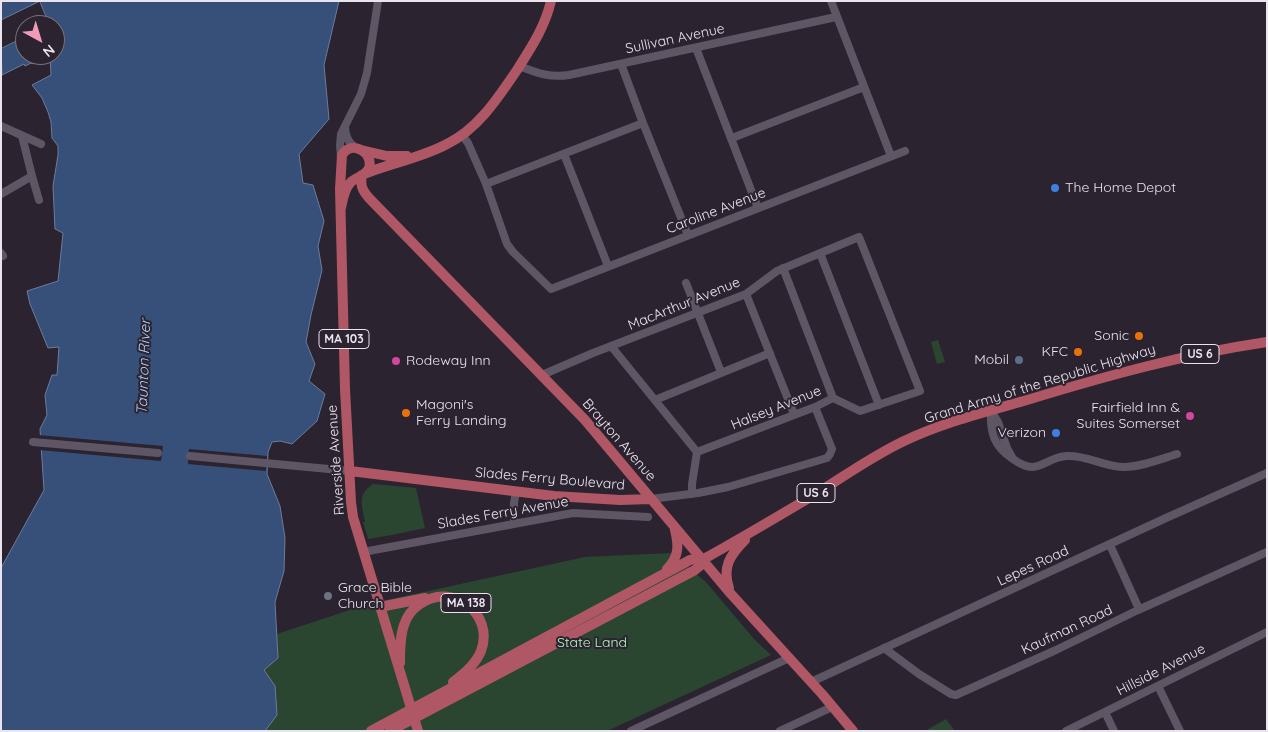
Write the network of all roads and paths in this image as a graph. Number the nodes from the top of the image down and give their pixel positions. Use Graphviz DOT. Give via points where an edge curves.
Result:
graph roads {
  1 [pos="378,1"];
  2 [pos="551,1"];
  3 [pos="831,1"];
  4 [pos="836,17"];
  5 [pos="696,48"];
  6 [pos="621,64"];
  7 [pos="519,66"];
  8 [pos="864,87"];
  9 [pos="643,124"];
  10 [pos="346,125"];
  11 [pos="1,126"];
  12 [pos="462,135"];
  13 [pos="22,136"];
  14 [pos="732,138"];
  15 [pos="41,144"];
  16 [pos="358,149"];
  17 [pos="905,151"];
  18 [pos="423,154"];
  19 [pos="564,154"];
  20 [pos="891,156"];
  21 [pos="341,159"];
  22 [pos="362,175"];
  23 [pos="32,176"];
  24 [pos="486,184"];
  25 [pos="1,194"];
  26 [pos="39,200"];
  27 [pos="341,208"];
  28 [pos="758,208"];
  29 [pos="688,235"];
  30 [pos="820,253"];
  31 [pos="608,266"];
  32 [pos="783,268"];
  33 [pos="686,283"];
  34 [pos="746,294"];
  35 [pos="698,313"];
  36 [pos="1267,342"];
  37 [pos="610,346"];
  38 [pos="770,353"];
  39 [pos="721,372"];
  40 [pos="542,375"];
  41 [pos="920,391"];
  42 [pos="833,398"];
  43 [pos="655,400"];
  44 [pos="880,405"];
  45 [pos="815,407"];
  46 [pos="991,411"];
  47 [pos="794,414"];
  48 [pos="33,442"];
  49 [pos="696,452"];
  50 [pos="158,453"];
  51 [pos="1177,454"];
  52 [pos="190,456"];
  53 [pos="350,471"];
  54 [pos="1267,473"];
  55 [pos="516,491"];
  56 [pos="692,494"];
  57 [pos="651,498"];
  58 [pos="648,517"];
  59 [pos="514,524"];
  60 [pos="674,527"];
  61 [pos="755,530"];
  62 [pos="1110,545"];
  63 [pos="364,552"];
  64 [pos="1267,552"];
  65 [pos="702,560"];
  66 [pos="656,578"];
  67 [pos="731,594"];
  68 [pos="436,596"];
  69 [pos="380,607"];
  70 [pos="1139,609"];
  71 [pos="1267,632"];
  72 [pos="884,648"];
  73 [pos="789,658"];
  74 [pos="399,671"];
  75 [pos="811,682"];
  76 [pos="1158,686"];
  77 [pos="432,703"];
  78 [pos="832,706"];
  79 [pos="1105,712"];
  80 [pos="393,726"];
  81 [pos="371,731"];
  82 [pos="418,731"];
  83 [pos="631,731"];
  84 [pos="780,731"];
  85 [pos="853,731"];
  86 [pos="1066,731"];
  87 [pos="1114,731"];
  88 [pos="1180,731"];
  1 -- 10 [label="street, Riverside Avenue" via="365,80"];
  2 -- 7 [label="main road, MA 103" via="540,32"];
  3 -- 4 [label="street"];
  4 -- 5 [label="street, Sullivan Avenue"];
  4 -- 8 [label="street"];
  5 -- 6 [label="street, Sullivan Avenue"];
  5 -- 14 [label="street"];
  6 -- 7 [label="street, Sullivan Avenue" via="560,76 539,74"];
  6 -- 9 [label="street"];
  7 -- 12 [label="main road, MA 103" via="494,102"];
  8 -- 14 [label="street"];
  8 -- 20 [label="street"];
  9 -- 19 [label="street"];
  9 -- 29 [label="street"];
  10 -- 16 [label="street" via="347,138"];
  10 -- 21 [label="street, Riverside Avenue" via="340,141"];
  11 -- 13 [label="street"];
  12 -- 18 [label="main road, MA 103"];
  12 -- 24 [label="street"];
  13 -- 15 [label="street"];
  13 -- 23 [label="street"];
  14 -- 28 [label="street"];
  16 -- 18 [label="main road, MA 103" via="394,156"];
  16 -- 21 [label="main road" via="345,150"];
  16 -- 22 [label="main road" via="370,162"];
  17 -- 20 [label="street, Caroline Avenue"];
  18 -- 22 [label="main road, MA 103"];
  19 -- 24 [label="street"];
  19 -- 31 [label="street"];
  20 -- 28 [label="street, Caroline Avenue"];
  21 -- 22 [label="main road" via="350,173"];
  21 -- 27 [label="main road, Riverside Avenue / MA 103"];
  22 -- 27 [label="main road, Riverside Avenue / MA 103" via="347,188"];
  22 -- 40 [label="main road, Brayton Avenue" via="362,186 368,198"];
  23 -- 25 [label="street"];
  23 -- 26 [label="street"];
  24 -- 31 [label="street, Caroline Avenue" via="507,244 551,288"];
  27 -- 53 [label="main road, Riverside Avenue / MA 103"];
  28 -- 29 [label="street, Caroline Avenue"];
  29 -- 31 [label="street, Caroline Avenue"];
  30 -- 32 [label="street, MacArthur Avenue"];
  30 -- 41 [label="street, MacArthur Avenue" via="860,238"];
  30 -- 44 [label="street"];
  32 -- 34 [label="street, MacArthur Avenue"];
  32 -- 42 [label="street"];
  33 -- 35 [label="street"];
  34 -- 35 [label="street, MacArthur Avenue"];
  34 -- 38 [label="street"];
  35 -- 37 [label="street, MacArthur Avenue"];
  35 -- 39 [label="street"];
  36 -- 46 [label="main road, Grand Army of the Republic Highway / US 6" via="1134,368"];
  37 -- 40 [label="street, MacArthur Avenue"];
  37 -- 43 [label="street"];
  38 -- 39 [label="street"];
  38 -- 47 [label="street"];
  39 -- 43 [label="street"];
  40 -- 57 [label="main road, Brayton Avenue"];
  41 -- 44 [label="street, Halsey Avenue"];
  42 -- 44 [label="street, Halsey Avenue" via="860,411"];
  42 -- 45 [label="street, Halsey Avenue"];
  43 -- 49 [label="street"];
  45 -- 47 [label="street, Halsey Avenue"];
  45 -- 56 [label="street, Slades Ferry Boulevard" via="831,448 826,458 735,486"];
  46 -- 51 [label="street" via="1014,459 1030,467 1066,456 1114,466 1136,466"];
  46 -- 61 [label="main road, Grand Army of the Republic Highway / US 6" via="894,446"];
  47 -- 49 [label="street, Halsey Avenue"];
  48 -- 50 [label="street"];
  49 -- 56 [label="street"];
  52 -- 53 [label="street"];
  53 -- 55 [label="main road, Slades Ferry Boulevard"];
  53 -- 63 [label="main road, Riverside Avenue / MA 103" via="353,517"];
  54 -- 62 [label="street, Lepes Road"];
  55 -- 57 [label="main road, Slades Ferry Boulevard" via="604,499"];
  55 -- 59 [label="street"];
  56 -- 57 [label="street, Slades Ferry Boulevard"];
  57 -- 60 [label="main road, Brayton Avenue"];
  58 -- 59 [label="street, Slades Ferry Avenue" via="573,513"];
  59 -- 63 [label="street, Slades Ferry Avenue"];
  60 -- 65 [label="main road, Brayton Avenue"];
  60 -- 66 [label="main road" via="677,556"];
  61 -- 65 [label="main road, Grand Army of the Republic Highway / US 6"];
  61 -- 67 [label="main road" via="728,562 726,574"];
  62 -- 70 [label="street"];
  62 -- 72 [label="street, Lepes Road"];
  63 -- 69 [label="main road, Riverside Avenue / MA 103"];
  64 -- 70 [label="street, Kaufman Road"];
  65 -- 66 [label="main road, US 6" via="690,560"];
  65 -- 67 [label="main road, Brayton Avenue"];
  65 -- 77 [label="main road, US 6" via="697,569"];
  66 -- 77 [label="main road, US 6"];
  67 -- 73 [label="main road, Brayton Avenue"];
  68 -- 69 [label="main road"];
  68 -- 74 [label="main road, MA 138" via="419,604 406,620"];
  68 -- 77 [label="main road, MA 138" via="452,597 470,607 480,619 483,640 480,652 470,667"];
  69 -- 74 [label="main road, Riverside Avenue / MA 103"];
  70 -- 72 [label="street, Kaufman Road" via="956,695 919,674"];
  71 -- 76 [label="street, Hillside Avenue"];
  72 -- 75 [label="street, Lepes Road"];
  73 -- 75 [label="main road, Brayton Avenue"];
  73 -- 83 [label="street"];
  74 -- 82 [label="main road, Riverside Avenue / MA 138"];
  75 -- 78 [label="main road, Brayton Avenue"];
  76 -- 79 [label="street, Hillside Avenue"];
  76 -- 88 [label="street"];
  77 -- 80 [label="main road, US 6"];
  78 -- 84 [label="street"];
  78 -- 85 [label="main road, Brayton Avenue"];
  79 -- 86 [label="street, Hillside Avenue"];
  79 -- 87 [label="street"];
  80 -- 81 [label="main road, US 6"];
}
